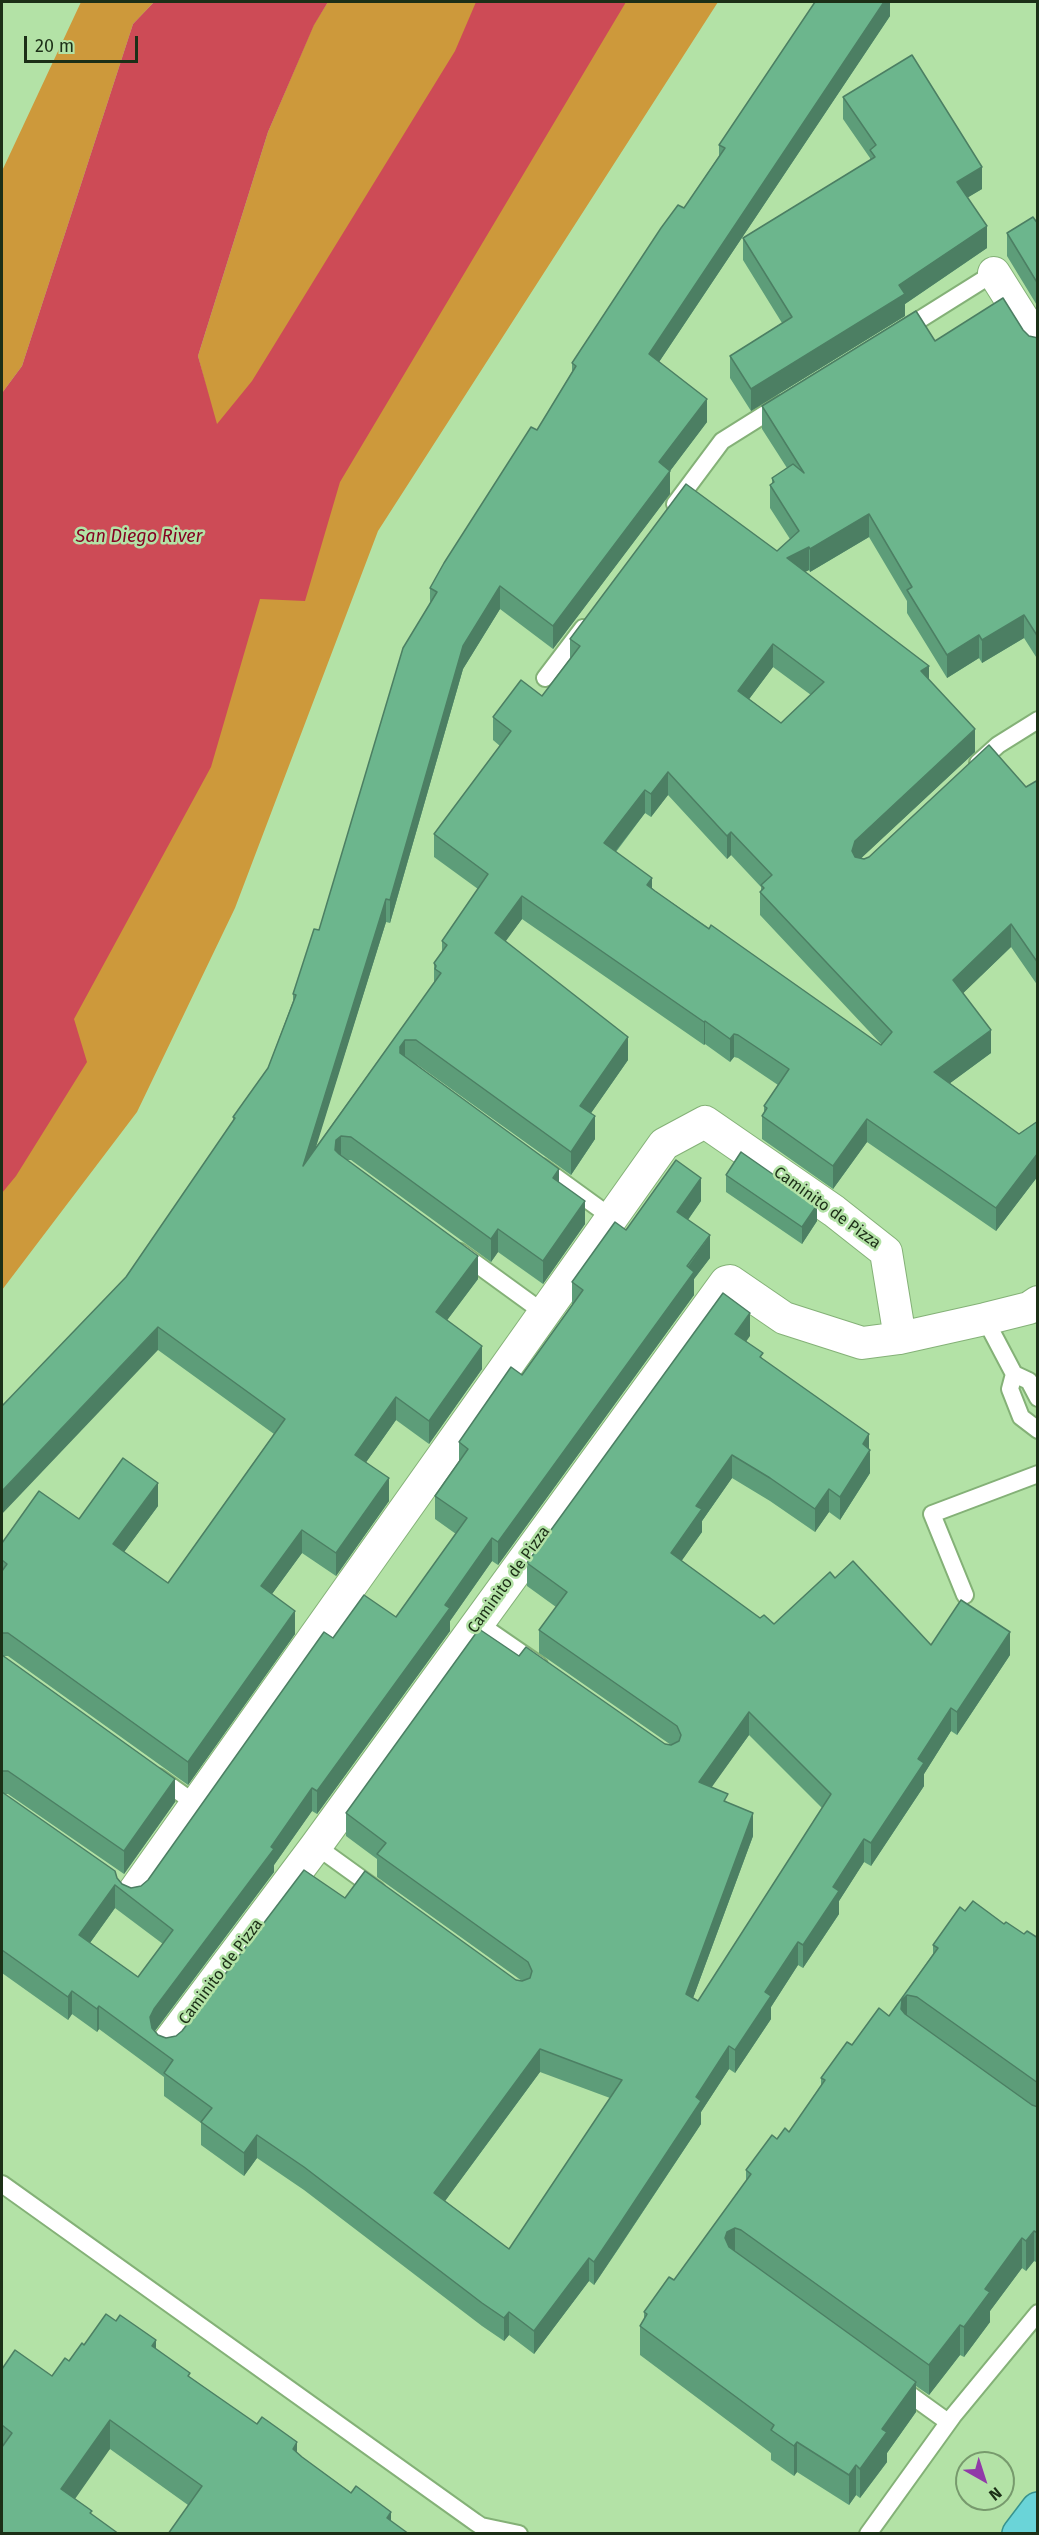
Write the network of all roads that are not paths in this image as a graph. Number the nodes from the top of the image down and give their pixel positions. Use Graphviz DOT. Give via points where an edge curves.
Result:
graph roads {
  1 [pos="994,273"];
  2 [pos="893,335"];
  3 [pos="1038,343"];
  4 [pos="792,397"];
  5 [pos="665,517"];
  6 [pos="595,612"];
  7 [pos="545,678"];
  8 [pos="1038,720"];
  9 [pos="964,777"];
  10 [pos="525,1155"];
  11 [pos="611,1218"];
  12 [pos="449,1244"];
  13 [pos="1038,1302"];
  14 [pos="544,1313"];
  15 [pos="985,1319"];
  16 [pos="900,1338"];
  17 [pos="1014,1374"];
  18 [pos="1038,1398"];
  19 [pos="1038,1430"];
  20 [pos="1038,1474"];
  21 [pos="965,1595"];
  22 [pos="478,1623"];
  23 [pos="555,1677"];
  24 [pos="147,1769"];
  25 [pos="196,1804"];
  26 [pos="316,1846"];
  27 [pos="128,1890"];
  28 [pos="391,1900"];
  29 [pos="168,2043"];
  30 [pos="2,2184"];
  31 [pos="1038,2313"];
  32 [pos="880,2373"];
  33 [pos="948,2422"];
  34 [pos="1038,2509"];
  35 [pos="471,2528"];
  36 [pos="519,2534"];
  37 [pos="868,2534"];
  38 [pos="1019,2534"];
  1 -- 2 [label="lane"];
  1 -- 3 [label="street"];
  4 -- 5 [label="lane" via="722,441"];
  6 -- 7 [label="lane"];
  8 -- 9 [label="lane" via="998,745"];
  10 -- 11 [label="lane"];
  11 -- 14 [label="street, Caminito de Pizza"];
  11 -- 16 [label="street, Caminito de Pizza" via="664,1144 705,1122 886,1252"];
  12 -- 14 [label="lane"];
  13 -- 15 [label="street"];
  14 -- 25 [label="street, Caminito de Pizza"];
  15 -- 16 [label="street"];
  15 -- 17 [label="lane"];
  16 -- 22 [label="street, Caminito de Pizza" via="862,1343 795,1322 726,1282"];
  17 -- 18 [label="lane" via="1029,1381"];
  17 -- 19 [label="lane" via="1010,1389 1021,1417"];
  20 -- 21 [label="lane" via="932,1514"];
  22 -- 23 [label="lane"];
  22 -- 26 [label="street, Caminito de Pizza"];
  24 -- 25 [label="lane"];
  25 -- 27 [label="street, Caminito de Pizza"];
  26 -- 28 [label="lane"];
  26 -- 29 [label="street, Caminito de Pizza"];
  30 -- 35 [label="lane"];
  31 -- 33 [label="lane"];
  32 -- 33 [label="lane"];
  33 -- 37 [label="lane"];
  34 -- 38 [label="highway"];
  35 -- 36 [label="lane" via="481,2526"];
}
